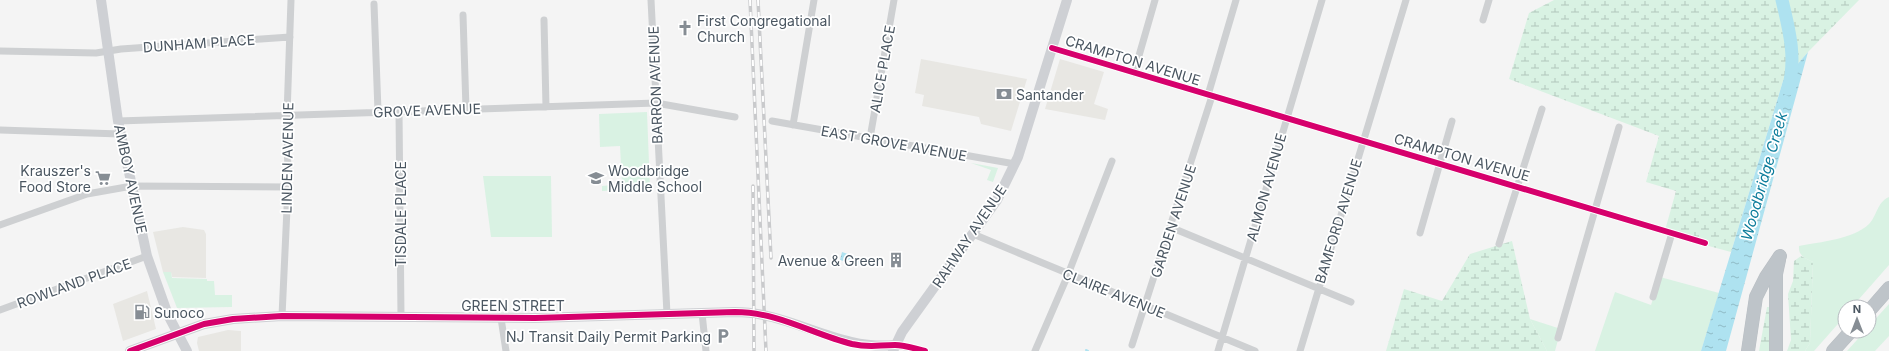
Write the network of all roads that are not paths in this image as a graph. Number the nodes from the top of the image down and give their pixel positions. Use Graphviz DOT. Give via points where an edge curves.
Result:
graph roads {
  1 [pos="101,0"];
  2 [pos="291,0"];
  3 [pos="651,0"];
  4 [pos="814,0"];
  5 [pos="894,0"];
  6 [pos="1067,0"];
  7 [pos="1155,0"];
  8 [pos="1236,0"];
  9 [pos="1322,0"];
  10 [pos="1406,0"];
  11 [pos="1489,0"];
  12 [pos="374,4"];
  13 [pos="463,15"];
  14 [pos="544,20"];
  15 [pos="1483,20"];
  16 [pos="290,37"];
  17 [pos="1052,48"];
  18 [pos="0,51"];
  19 [pos="109,51"];
  20 [pos="1134,73"];
  21 [pos="1210,95"];
  22 [pos="656,103"];
  23 [pos="546,107"];
  24 [pos="466,109"];
  25 [pos="1542,109"];
  26 [pos="399,111"];
  27 [pos="378,112"];
  28 [pos="287,114"];
  29 [pos="735,117"];
  30 [pos="1286,118"];
  31 [pos="1452,120"];
  32 [pos="118,121"];
  33 [pos="772,121"];
  34 [pos="793,125"];
  35 [pos="1619,127"];
  36 [pos="0,130"];
  37 [pos="120,134"];
  38 [pos="870,138"];
  39 [pos="1363,140"];
  40 [pos="1112,161"];
  41 [pos="1015,164"];
  42 [pos="1440,164"];
  43 [pos="132,186"];
  44 [pos="1518,186"];
  45 [pos="288,187"];
  46 [pos="1596,210"];
  47 [pos="0,225"];
  48 [pos="1170,228"];
  49 [pos="1420,233"];
  50 [pos="1672,233"];
  51 [pos="973,234"];
  52 [pos="1705,243"];
  53 [pos="1499,244"];
  54 [pos="147,256"];
  55 [pos="1245,258"];
  56 [pos="1068,274"];
  57 [pos="1318,288"];
  58 [pos="1889,288"];
  59 [pos="1653,297"];
  60 [pos="1351,302"];
  61 [pos="1877,302"];
  62 [pos="1145,306"];
  63 [pos="0,310"];
  64 [pos="702,313"];
  65 [pos="667,314"];
  66 [pos="282,316"];
  67 [pos="401,317"];
  68 [pos="501,318"];
  69 [pos="177,333"];
  70 [pos="825,335"];
  71 [pos="1222,337"];
  72 [pos="1558,338"];
  73 [pos="1844,339"];
  74 [pos="1132,345"];
  75 [pos="894,348"];
  76 [pos="130,351"];
  77 [pos="187,351"];
  78 [pos="506,351"];
  79 [pos="706,351"];
  80 [pos="854,351"];
  81 [pos="925,351"];
  82 [pos="1035,351"];
  83 [pos="1218,351"];
  84 [pos="1255,351"];
  85 [pos="1300,351"];
  86 [pos="1748,351"];
  87 [pos="1776,351"];
  88 [pos="1833,351"];
  1 -- 19 [label="street, AMBOY AVENUE"];
  2 -- 16 [label="street, LINDEN AVENUE"];
  3 -- 22 [label="street, BARRON AVENUE"];
  4 -- 34 [label="street"];
  5 -- 38 [label="street, ALICE PLACE"];
  6 -- 17 [label="street, RAHWAY AVENUE"];
  7 -- 20 [label="street"];
  8 -- 21 [label="street, GARDEN AVENUE"];
  9 -- 30 [label="street, ALMON AVENUE"];
  10 -- 39 [label="street, BAMFORD AVENUE"];
  11 -- 15 [label="street"];
  12 -- 27 [label="street"];
  13 -- 24 [label="street"];
  14 -- 23 [label="street"];
  16 -- 19 [label="street, DUNHAM PLACE"];
  16 -- 28 [label="street, LINDEN AVENUE"];
  17 -- 20 [label="street, CRAMPTON AVENUE"];
  17 -- 41 [label="street, RAHWAY AVENUE"];
  18 -- 19 [label="street, DUNHAM PLACE"];
  19 -- 32 [label="street, AMBOY AVENUE"];
  20 -- 21 [label="street, CRAMPTON AVENUE"];
  21 -- 30 [label="street, CRAMPTON AVENUE"];
  21 -- 48 [label="street, GARDEN AVENUE"];
  22 -- 23 [label="street, GROVE AVENUE"];
  22 -- 29 [label="street, GROVE AVENUE"];
  22 -- 65 [label="street, BARRON AVENUE"];
  23 -- 24 [label="street, GROVE AVENUE"];
  24 -- 26 [label="street, GROVE AVENUE"];
  25 -- 44 [label="street"];
  26 -- 27 [label="street, GROVE AVENUE"];
  26 -- 67 [label="street, TISDALE PLACE"];
  27 -- 28 [label="street, GROVE AVENUE"];
  28 -- 32 [label="street, GROVE AVENUE"];
  28 -- 45 [label="street, LINDEN AVENUE"];
  30 -- 39 [label="street, CRAMPTON AVENUE"];
  30 -- 55 [label="street, ALMON AVENUE"];
  31 -- 42 [label="street"];
  32 -- 37 [label="street, AMBOY AVENUE"];
  33 -- 34 [label="street, EAST GROVE AVENUE"];
  34 -- 38 [label="street, EAST GROVE AVENUE"];
  35 -- 46 [label="street"];
  36 -- 37 [label="street"];
  37 -- 43 [label="street, AMBOY AVENUE"];
  38 -- 41 [label="street, EAST GROVE AVENUE"];
  39 -- 42 [label="street, CRAMPTON AVENUE"];
  39 -- 57 [label="street, BAMFORD AVENUE"];
  40 -- 56 [label="street"];
  41 -- 51 [label="street, RAHWAY AVENUE" via="996,200"];
  42 -- 44 [label="street, CRAMPTON AVENUE"];
  42 -- 49 [label="street"];
  43 -- 45 [label="street"];
  43 -- 47 [label="street" via="87,194"];
  43 -- 54 [label="street, AMBOY AVENUE"];
  44 -- 46 [label="street, CRAMPTON AVENUE"];
  44 -- 53 [label="street"];
  45 -- 66 [label="street, LINDEN AVENUE"];
  46 -- 50 [label="street, CRAMPTON AVENUE"];
  46 -- 72 [label="street"];
  48 -- 55 [label="street"];
  48 -- 62 [label="street, GARDEN AVENUE"];
  50 -- 52 [label="street, CRAMPTON AVENUE"];
  50 -- 59 [label="street"];
  51 -- 56 [label="street, CLAIRE AVENUE"];
  51 -- 75 [label="street, RAHWAY AVENUE" via="902,332"];
  54 -- 63 [label="street, ROWLAND PLACE"];
  54 -- 69 [label="street, AMBOY AVENUE" via="159,294"];
  55 -- 57 [label="street"];
  55 -- 71 [label="street, ALMON AVENUE"];
  56 -- 62 [label="street, CLAIRE AVENUE"];
  56 -- 82 [label="street"];
  57 -- 60 [label="street"];
  57 -- 85 [label="street, BAMFORD AVENUE"];
  58 -- 61 [label="highway"];
  62 -- 71 [label="street, CLAIRE AVENUE"];
  62 -- 74 [label="street, GARDEN AVENUE"];
  64 -- 65 [label="street, GREEN STREET"];
  64 -- 70 [label="street, GREEN STREET" via="765,314"];
  64 -- 79 [label="street"];
  65 -- 68 [label="street, GREEN STREET"];
  66 -- 67 [label="street, GREEN STREET"];
  66 -- 69 [label="street, GREEN STREET" via="222,320"];
  67 -- 68 [label="street, GREEN STREET"];
  68 -- 78 [label="street"];
  69 -- 76 [label="street, GREEN STREET"];
  69 -- 77 [label="street, AMBOY AVENUE"];
  70 -- 75 [label="street, GREEN STREET" via="863,346"];
  70 -- 80 [label="street"];
  71 -- 83 [label="street, ALMON AVENUE"];
  71 -- 84 [label="street, CLAIRE AVENUE"];
  73 -- 88 [label="highway"];
  75 -- 81 [label="street"];
  86 -- 87 [label="highway" via="1756,297 1780,256 1776,274"];
}
